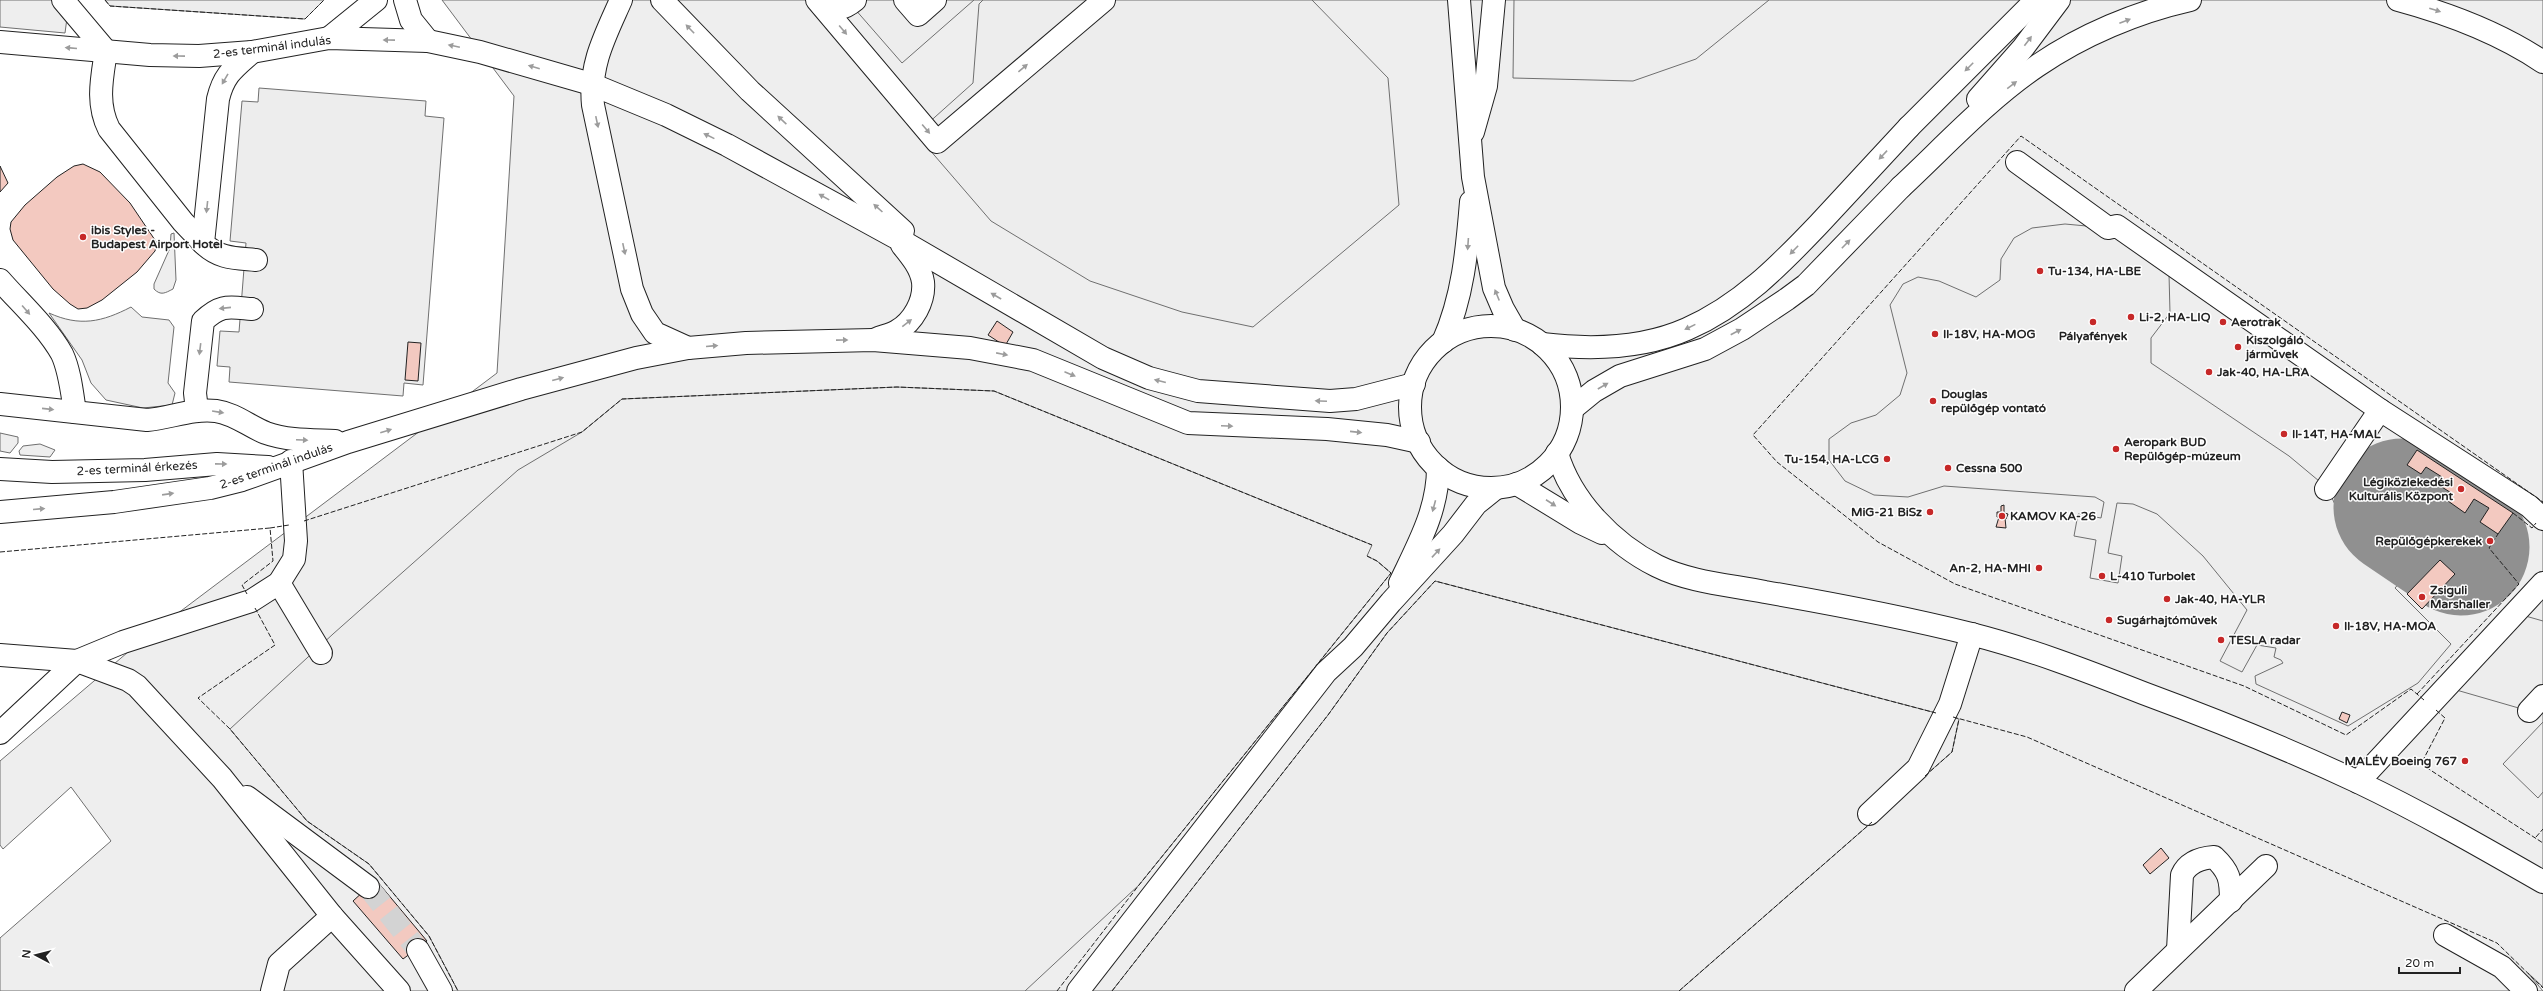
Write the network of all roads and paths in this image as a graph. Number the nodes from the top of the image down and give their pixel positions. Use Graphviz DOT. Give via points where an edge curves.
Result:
graph roads {
  1 [pos="63,0"];
  2 [pos="376,0"];
  3 [pos="405,0"];
  4 [pos="621,0"];
  5 [pos="662,0"];
  6 [pos="855,0"];
  7 [pos="905,0"];
  8 [pos="935,0"];
  9 [pos="1104,0"];
  10 [pos="1459,0"];
  11 [pos="1494,0"];
  12 [pos="2036,0"];
  13 [pos="2058,0"];
  14 [pos="2190,0"];
  15 [pos="2398,0"];
  16 [pos="823,2"];
  17 [pos="328,38"];
  18 [pos="428,41"];
  19 [pos="0,42"];
  20 [pos="106,51"];
  21 [pos="252,52"];
  22 [pos="2541,58"];
  23 [pos="591,84"];
  24 [pos="1470,151"];
  25 [pos="2017,162"];
  26 [pos="1473,177"];
  27 [pos="1901,187"];
  28 [pos="895,237"];
  29 [pos="203,243"];
  30 [pos="256,260"];
  31 [pos="938,263"];
  32 [pos="0,280"];
  33 [pos="252,309"];
  34 [pos="1516,330"];
  35 [pos="873,340"];
  36 [pos="1443,342"];
  37 [pos="1542,344"];
  38 [pos="688,348"];
  39 [pos="1414,384"];
  40 [pos="3,401"];
  41 [pos="1572,409"];
  42 [pos="197,410"];
  43 [pos="2380,410"];
  44 [pos="75,412"];
  45 [pos="348,442"];
  46 [pos="1419,442"];
  47 [pos="1557,454"];
  48 [pos="282,464"];
  49 [pos="1438,468"];
  50 [pos="0,469"];
  51 [pos="1517,484"];
  52 [pos="1496,488"];
  53 [pos="2326,489"];
  54 [pos="0,512"];
  55 [pos="2543,519"];
  56 [pos="1620,540"];
  57 [pos="279,583"];
  58 [pos="2543,583"];
  59 [pos="1391,602"];
  60 [pos="1972,634"];
  61 [pos="321,653"];
  62 [pos="0,656"];
  63 [pos="77,661"];
  64 [pos="0,733"];
  65 [pos="222,778"];
  66 [pos="2358,782"];
  67 [pos="1869,814"];
  68 [pos="2266,866"];
  69 [pos="2543,882"];
  70 [pos="368,887"];
  71 [pos="2231,901"];
  72 [pos="332,916"];
  73 [pos="2445,935"];
  74 [pos="418,950"];
  75 [pos="2178,950"];
  76 [pos="272,991"];
  77 [pos="399,991"];
  78 [pos="441,991"];
  79 [pos="1078,991"];
  80 [pos="2136,991"];
  81 [pos="2526,991"];
  1 -- 20 [label="main road"];
  2 -- 17 [label="main road"];
  3 -- 18 [label="main road" via="411,20"];
  4 -- 23 [label="main road" via="597,58"];
  31 -- 5 [label="main road, one-way" via="750,91"];
  6 -- 16 [label="main road" via="847,7 836,10"];
  7 -- 8 [label="main road" via="918,14"];
  16 -- 9 [label="main road, one-way" via="937,142"];
  10 -- 24 [label="main road"];
  11 -- 24 [label="main road" via="1486,86 1475,121"];
  12 -- 37 [label="main road, one-way" via="1909,127 1774,271 1724,309 1687,329 1622,346 1577,348"];
  27 -- 13 [label="main road, one-way" via="2023,48"];
  27 -- 14 [label="main road, one-way" via="2003,92 2037,66 2105,29 2169,5"];
  15 -- 22 [label="main road, one-way" via="2464,20"];
  18 -- 17 [label="main road, 2-es terminál indulás, one-way"];
  17 -- 21 [label="main road, 2-es terminál indulás"];
  23 -- 18 [label="main road, 2-es terminál indulás, one-way" via="480,52"];
  20 -- 19 [label="main road, 2-es terminál indulás, one-way"];
  21 -- 20 [label="main road, 2-es terminál indulás, one-way" via="199,56"];
  20 -- 29 [label="main road" via="100,99 103,117 109,129 183,222"];
  21 -- 29 [label="main road, one-way" via="227,74 222,82 218,98"];
  28 -- 23 [label="main road, 2-es terminál indulás, one-way" via="727,145 666,115"];
  23 -- 38 [label="main road, one-way" via="593,105 632,289 642,314 655,333"];
  24 -- 26 [label="main road"];
  25 -- 43 [label="main road" via="2108,228 2117,226"];
  34 -- 26 [label="main road, one-way" via="1494,288"];
  26 -- 36 [label="main road, one-way" via="1467,257 1462,285 1453,320"];
  41 -- 27 [label="main road, one-way" via="1594,391 1620,376 1705,349 1742,329 1787,299 1806,285"];
  28 -- 31 [label="main road, 2-es terminál indulás"];
  35 -- 28 [label="main road, one-way" via="897,331 913,319 921,300 923,282 915,260"];
  29 -- 30 [label="main road" via="213,253 224,257"];
  39 -- 31 [label="main road, one-way" via="1356,399 1330,401 1198,391 1149,378 1103,358"];
  32 -- 44 [label="main road, one-way" via="62,355 69,376"];
  33 -- 42 [label="main road, one-way" via="226,307 215,310 203,321 195,393"];
  34 -- 36 [label="main road" via="1493,326 1470,329"];
  34 -- 37 [label="main road"];
  38 -- 35 [label="main road, 2-es terminál indulás, one-way" via="746,343"];
  35 -- 46 [label="main road, one-way" via="970,348 1033,360 1188,423 1327,429 1386,435"];
  36 -- 39 [label="main road" via="1425,361"];
  37 -- 41 [label="main road" via="1559,362 1565,373"];
  45 -- 38 [label="main road, 2-es terminál indulás, one-way" via="520,389 636,358"];
  39 -- 46 [label="main road" via="1411,413"];
  40 -- 44 [label="main road, one-way"];
  41 -- 47 [label="main road" via="1568,432"];
  42 -- 44 [label="main road" via="168,418 147,420"];
  42 -- 45 [label="main road, one-way" via="236,416 264,432 282,438"];
  43 -- 53 [label="main road"];
  43 -- 55 [label="main road" via="2529,506"];
  45 -- 48 [label="main road, 2-es terminál indulás"];
  46 -- 49 [label="main road"];
  47 -- 51 [label="main road" via="1539,472"];
  47 -- 56 [label="main road" via="1564,475 1577,498"];
  50 -- 48 [label="main road, 2-es terminál érkezés, one-way" via="52,472 145,470 217,464"];
  54 -- 48 [label="main road, 2-es terminál indulás, one-way" via="114,502 210,488 242,480"];
  48 -- 57 [label="main road" via="296,541 294,559"];
  49 -- 52 [label="main road" via="1465,483"];
  49 -- 59 [label="main road, one-way" via="1438,486 1429,521"];
  51 -- 52 [label="main road"];
  51 -- 56 [label="main road, one-way" via="1581,523"];
  59 -- 52 [label="main road, one-way" via="1454,534 1476,504"];
  56 -- 60 [label="main road" via="1656,566 1675,573"];
  57 -- 61 [label="main road"];
  57 -- 63 [label="main road" via="251,601 123,642"];
  58 -- 66 [label="main road"];
  59 -- 79 [label="main road" via="1353,647 1326,672"];
  60 -- 66 [label="main road" via="2068,664 2242,730"];
  60 -- 67 [label="main road" via="1950,704 1918,768"];
  62 -- 63 [label="main road"];
  63 -- 64 [label="main road"];
  63 -- 65 [label="main road" via="138,686"];
  65 -- 70 [label="main road"];
  65 -- 72 [label="main road"];
  66 -- 69 [label="main road" via="2430,818"];
  68 -- 71 [label="main road"];
  71 -- 75 [label="main road"];
  71 -- 75 [label="main road" via="2231,884 2226,868 2214,857 2204,857 2186,868 2182,875"];
  72 -- 76 [label="main road" via="279,964"];
  72 -- 77 [label="main road"];
  73 -- 81 [label="main road" via="2502,967"];
  74 -- 78 [label="main road"];
  75 -- 80 [label="main road"];
}
